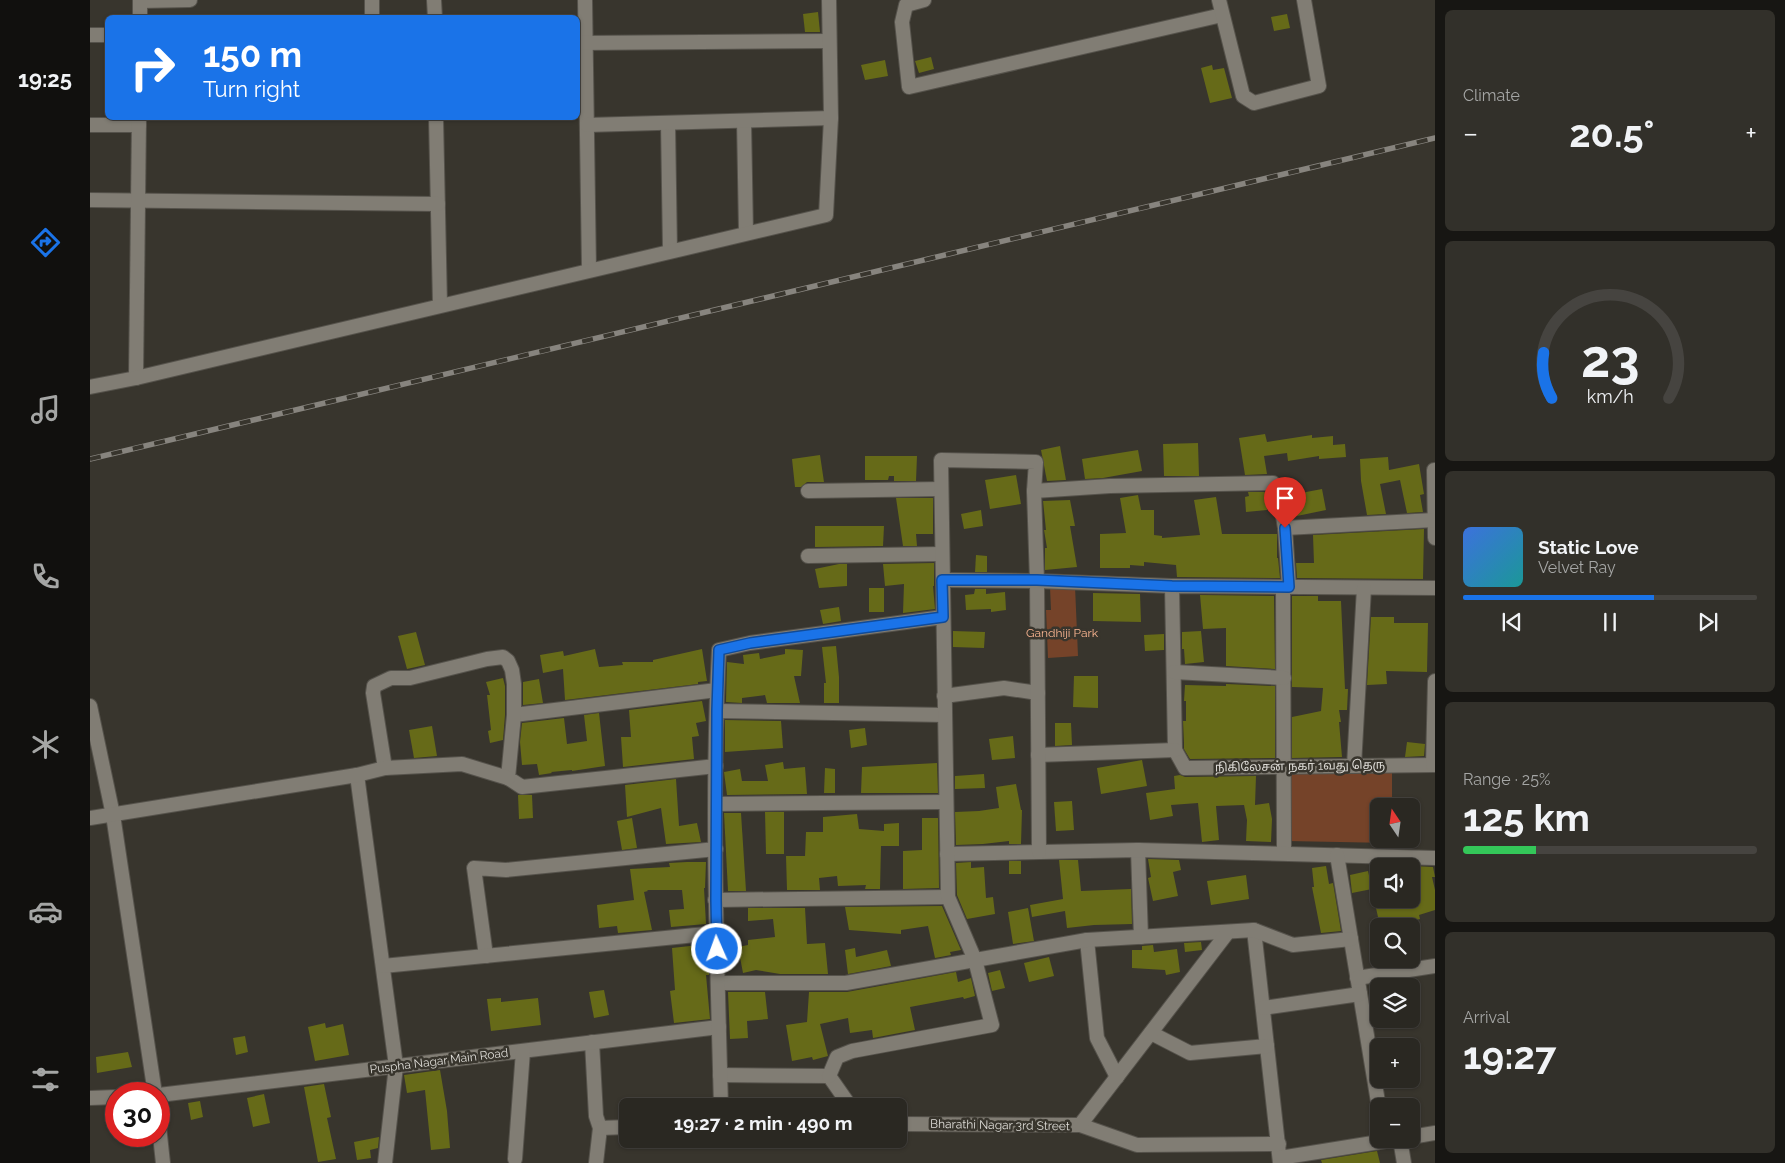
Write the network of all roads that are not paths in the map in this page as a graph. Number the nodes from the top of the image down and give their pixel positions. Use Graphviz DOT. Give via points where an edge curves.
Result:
graph roads {
  1 [pos="140,0"];
  2 [pos="190,0"];
  3 [pos="372,0"];
  4 [pos="434,0"];
  5 [pos="585,0"];
  6 [pos="828,0"];
  7 [pos="924,0"];
  8 [pos="1219,0"];
  9 [pos="1304,0"];
  10 [pos="140,15"];
  11 [pos="372,15"];
  12 [pos="434,15"];
  13 [pos="1222,15"];
  14 [pos="90,34"];
  15 [pos="105,34"];
  16 [pos="829,40"];
  17 [pos="582,43"];
  18 [pos="582,104"];
  19 [pos="831,118"];
  20 [pos="436,120"];
  21 [pos="744,121"];
  22 [pos="139,122"];
  23 [pos="668,123"];
  24 [pos="90,125"];
  25 [pos="587,125"];
  26 [pos="90,200"];
  27 [pos="138,201"];
  28 [pos="438,204"];
  29 [pos="746,233"];
  30 [pos="670,251"];
  31 [pos="589,270"];
  32 [pos="440,305"];
  33 [pos="136,378"];
  34 [pos="90,387"];
  35 [pos="1435,470"];
  36 [pos="941,489"];
  37 [pos="808,490"];
  38 [pos="1034,490"];
  39 [pos="1434,520"];
  40 [pos="1285,528"];
  41 [pos="1435,538"];
  42 [pos="942,554"];
  43 [pos="808,556"];
  44 [pos="942,580"];
  45 [pos="1037,580"];
  46 [pos="1172,586"];
  47 [pos="1286,587"];
  48 [pos="1364,588"];
  49 [pos="1435,588"];
  50 [pos="943,617"];
  51 [pos="1174,672"];
  52 [pos="1284,678"];
  53 [pos="1435,682"];
  54 [pos="717,690"];
  55 [pos="1038,693"];
  56 [pos="944,696"];
  57 [pos="90,706"];
  58 [pos="717,710"];
  59 [pos="514,715"];
  60 [pos="945,715"];
  61 [pos="1175,750"];
  62 [pos="1038,755"];
  63 [pos="1434,765"];
  64 [pos="716,766"];
  65 [pos="1354,766"];
  66 [pos="1284,767"];
  67 [pos="385,768"];
  68 [pos="357,775"];
  69 [pos="508,778"];
  70 [pos="946,802"];
  71 [pos="716,804"];
  72 [pos="113,815"];
  73 [pos="90,818"];
  74 [pos="716,849"];
  75 [pos="1138,850"];
  76 [pos="1039,852"];
  77 [pos="947,854"];
  78 [pos="1284,854"];
  79 [pos="1337,855"];
  80 [pos="1435,858"];
  81 [pos="948,897"];
  82 [pos="716,900"];
  83 [pos="1254,930"];
  84 [pos="1228,932"];
  85 [pos="716,933"];
  86 [pos="1141,937"];
  87 [pos="1351,939"];
  88 [pos="1087,940"];
  89 [pos="486,956"];
  90 [pos="975,960"];
  91 [pos="383,966"];
  92 [pos="1435,966"];
  93 [pos="1357,978"];
  94 [pos="718,983"];
  95 [pos="1360,994"];
  96 [pos="1263,1008"];
  97 [pos="719,1027"];
  98 [pos="1151,1032"];
  99 [pos="592,1042"];
  100 [pos="1267,1046"];
  101 [pos="523,1051"];
  102 [pos="396,1066"];
  103 [pos="720,1076"];
  104 [pos="829,1076"];
  105 [pos="1117,1077"];
  106 [pos="155,1082"];
  107 [pos="170,1092"];
  108 [pos="105,1097"];
  109 [pos="90,1098"];
  110 [pos="721,1098"];
  111 [pos="844,1098"];
  112 [pos="1377,1098"];
  113 [pos="907,1124"];
  114 [pos="1080,1125"];
  115 [pos="619,1127"];
  116 [pos="600,1128"];
  117 [pos="1435,1133"];
  118 [pos="1420,1136"];
  119 [pos="1370,1142"];
  120 [pos="161,1147"];
  121 [pos="1396,1148"];
  122 [pos="1280,1155"];
  123 [pos="515,1159"];
  124 [pos="163,1163"];
  125 [pos="385,1163"];
  126 [pos="596,1163"];
  127 [pos="1404,1163"];
  1 -- 2 [label="street"];
  1 -- 10 [label="street"];
  3 -- 11 [label="street"];
  4 -- 12 [label="street"];
  5 -- 17 [label="street"];
  6 -- 16 [label="street"];
  7 -- 13 [label="street" via="906,5 902,22 909,86"];
  8 -- 13 [label="street"];
  9 -- 13 [label="street" via="1319,86 1254,103 1243,96"];
  14 -- 15 [label="street"];
  16 -- 17 [label="street"];
  16 -- 19 [label="street"];
  17 -- 18 [label="street"];
  18 -- 25 [label="street"];
  19 -- 21 [label="street"];
  19 -- 29 [label="street" via="826,214"];
  20 -- 28 [label="street"];
  21 -- 23 [label="street"];
  21 -- 29 [label="street"];
  22 -- 24 [label="street"];
  22 -- 27 [label="street"];
  23 -- 25 [label="street"];
  23 -- 30 [label="street"];
  25 -- 31 [label="street"];
  26 -- 27 [label="street"];
  27 -- 28 [label="street"];
  27 -- 33 [label="street"];
  28 -- 32 [label="street"];
  29 -- 30 [label="street"];
  30 -- 31 [label="street"];
  31 -- 32 [label="street"];
  32 -- 33 [label="street"];
  33 -- 34 [label="street"];
  35 -- 39 [label="street"];
  36 -- 37 [label="street"];
  36 -- 38 [label="street" via="941,460 1036,462"];
  36 -- 42 [label="street"];
  38 -- 40 [label="street" via="1272,483 1279,493"];
  38 -- 45 [label="street"];
  39 -- 40 [label="street"];
  39 -- 41 [label="street"];
  40 -- 47 [label="street"];
  42 -- 43 [label="street"];
  42 -- 44 [label="street"];
  44 -- 45 [label="street"];
  44 -- 50 [label="street"];
  45 -- 46 [label="street"];
  45 -- 55 [label="street"];
  46 -- 47 [label="street"];
  46 -- 51 [label="street"];
  47 -- 48 [label="street"];
  47 -- 52 [label="street"];
  48 -- 49 [label="street"];
  48 -- 65 [label="street"];
  50 -- 54 [label="street" via="719,650"];
  50 -- 56 [label="street"];
  51 -- 52 [label="street"];
  51 -- 61 [label="street"];
  52 -- 66 [label="street"];
  53 -- 63 [label="street"];
  54 -- 58 [label="street"];
  54 -- 59 [label="street"];
  55 -- 56 [label="street" via="1004,688"];
  55 -- 62 [label="street"];
  56 -- 60 [label="street"];
  57 -- 72 [label="street"];
  58 -- 60 [label="street"];
  58 -- 64 [label="street"];
  59 -- 67 [label="street" via="512,670 502,657 410,678 391,678 374,686 372,694"];
  59 -- 69 [label="street"];
  60 -- 70 [label="street"];
  61 -- 62 [label="street"];
  61 -- 66 [label="street, நிகிலேசன் நகர் 1வது தெரு" via="1185,768"];
  62 -- 76 [label="street"];
  63 -- 65 [label="street, நிகிலேசன் நகர் 1வது தெரு"];
  64 -- 69 [label="street" via="522,787"];
  64 -- 71 [label="street"];
  65 -- 66 [label="street, நிகிலேசன் நகர் 1வது தெரு"];
  66 -- 78 [label="street"];
  67 -- 68 [label="street"];
  67 -- 69 [label="street" via="462,764"];
  68 -- 72 [label="street"];
  68 -- 91 [label="street"];
  70 -- 71 [label="street"];
  70 -- 77 [label="street"];
  71 -- 74 [label="street"];
  72 -- 73 [label="street"];
  72 -- 106 [label="street"];
  74 -- 82 [label="street"];
  74 -- 89 [label="street" via="506,870 474,868"];
  75 -- 76 [label="street"];
  75 -- 78 [label="street"];
  75 -- 86 [label="street"];
  76 -- 77 [label="street"];
  77 -- 81 [label="street"];
  78 -- 79 [label="street"];
  79 -- 80 [label="street"];
  79 -- 87 [label="street"];
  81 -- 82 [label="street"];
  81 -- 90 [label="street"];
  82 -- 85 [label="street"];
  83 -- 84 [label="street"];
  83 -- 87 [label="street" via="1293,945"];
  83 -- 96 [label="street"];
  84 -- 86 [label="street"];
  84 -- 98 [label="street"];
  85 -- 89 [label="street"];
  85 -- 94 [label="street"];
  86 -- 88 [label="street"];
  87 -- 93 [label="street"];
  88 -- 90 [label="street"];
  88 -- 105 [label="street" via="1097,1038"];
  89 -- 91 [label="street"];
  90 -- 94 [label="street" via="846,983"];
  90 -- 104 [label="street" via="992,1025 852,1050 837,1057"];
  91 -- 102 [label="street"];
  92 -- 93 [label="street"];
  93 -- 95 [label="street"];
  94 -- 97 [label="street"];
  95 -- 96 [label="street"];
  95 -- 112 [label="street"];
  96 -- 100 [label="street"];
  97 -- 99 [label="street, Puspha Nagar Main Road"];
  97 -- 103 [label="street"];
  98 -- 100 [label="street" via="1190,1053"];
  98 -- 105 [label="street"];
  99 -- 101 [label="street, Puspha Nagar Main Road"];
  99 -- 116 [label="street" via="596,1116"];
  100 -- 122 [label="street"];
  101 -- 102 [label="street, Puspha Nagar Main Road"];
  101 -- 123 [label="street"];
  102 -- 107 [label="street, Puspha Nagar Main Road"];
  102 -- 125 [label="street"];
  103 -- 104 [label="street"];
  103 -- 110 [label="street"];
  104 -- 111 [label="street"];
  105 -- 114 [label="street"];
  108 -- 109 [label="street"];
  113 -- 114 [label="street, Bharathi Nagar 3rd Street"];
  114 -- 122 [label="street, Bharathi Nagar 3rd Street" via="1137,1145"];
  115 -- 116 [label="street"];
  116 -- 126 [label="street"];
  117 -- 118 [label="street"];
  119 -- 122 [label="street, Bharathi Nagar 3rd Street"];
  120 -- 124 [label="street"];
  121 -- 127 [label="street"];
}
